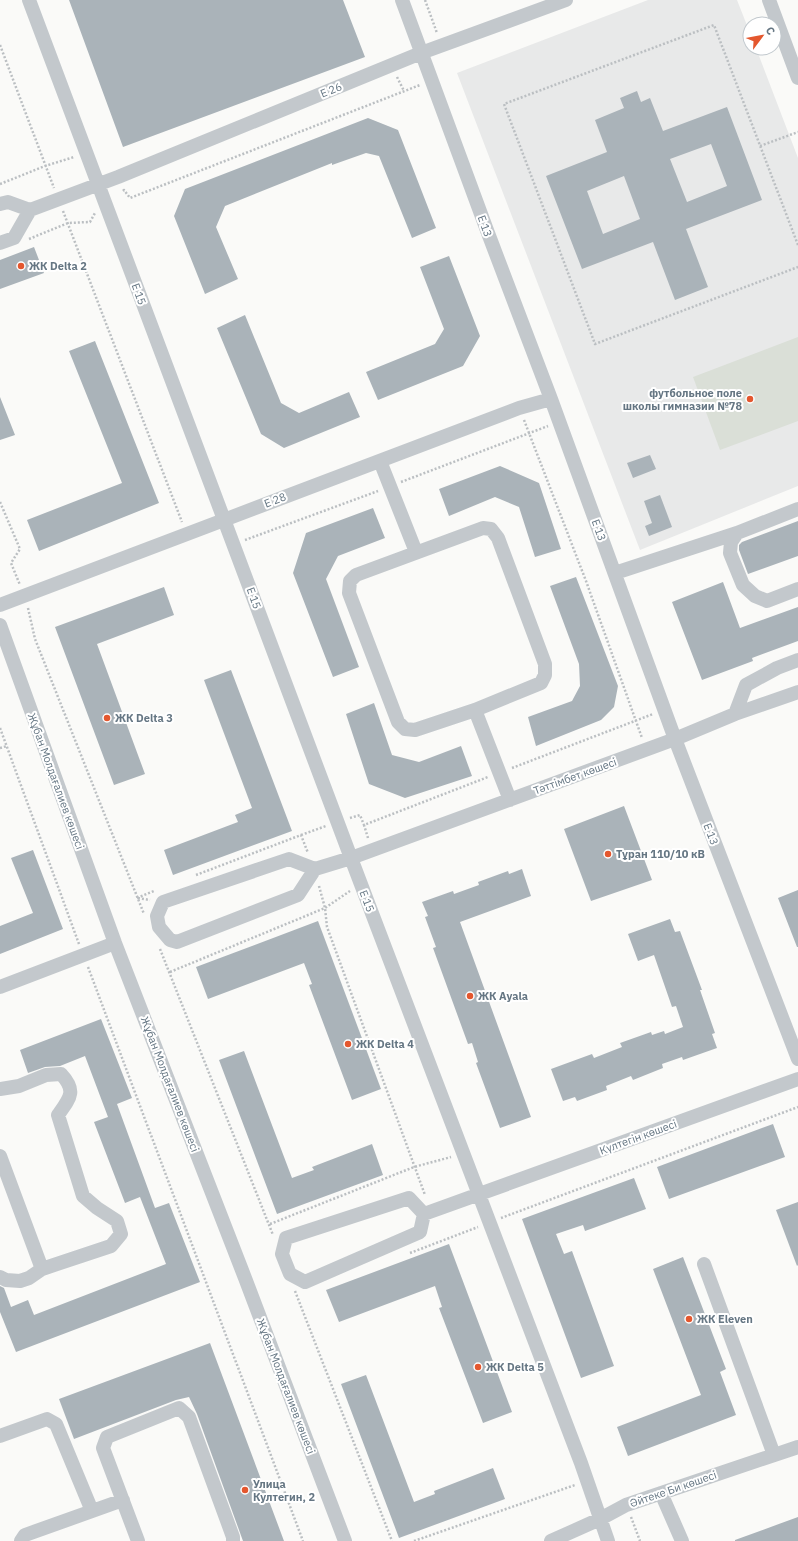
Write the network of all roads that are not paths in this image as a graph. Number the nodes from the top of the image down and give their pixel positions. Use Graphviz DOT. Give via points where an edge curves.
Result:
graph roads {
  1 [pos="29,0"];
  2 [pos="402,0"];
  3 [pos="769,0"];
  4 [pos="560,1"];
  5 [pos="422,53"];
  6 [pos="798,78"];
  7 [pos="98,184"];
  8 [pos="0,204"];
  9 [pos="30,210"];
  10 [pos="0,243"];
  11 [pos="551,399"];
  12 [pos="380,461"];
  13 [pos="798,509"];
  14 [pos="224,519"];
  15 [pos="737,533"];
  16 [pos="416,552"];
  17 [pos="615,573"];
  18 [pos="798,589"];
  19 [pos="0,605"];
  20 [pos="0,625"];
  21 [pos="798,660"];
  22 [pos="798,692"];
  23 [pos="475,710"];
  24 [pos="734,714"];
  25 [pos="675,739"];
  26 [pos="510,800"];
  27 [pos="350,858"];
  28 [pos="315,869"];
  29 [pos="115,943"];
  30 [pos="0,987"];
  31 [pos="798,1059"];
  32 [pos="798,1080"];
  33 [pos="0,1089"];
  34 [pos="0,1156"];
  35 [pos="479,1195"];
  36 [pos="428,1213"];
  37 [pos="704,1264"];
  38 [pos="42,1269"];
  39 [pos="0,1277"];
  40 [pos="0,1436"];
  41 [pos="798,1447"];
  42 [pos="774,1455"];
  43 [pos="661,1493"];
  44 [pos="122,1500"];
  45 [pos="92,1511"];
  46 [pos="600,1519"];
  47 [pos="21,1541"];
  48 [pos="138,1541"];
  49 [pos="233,1541"];
  50 [pos="345,1541"];
  51 [pos="552,1541"];
  52 [pos="608,1541"];
  53 [pos="682,1541"];
  1 -- 7 [label="street, E 15"];
  2 -- 5 [label="street, E 13"];
  3 -- 6 [label="street"];
  4 -- 5 [label="street, E 26"];
  5 -- 7 [label="street, E 26"];
  5 -- 11 [label="street, E 13"];
  7 -- 9 [label="street, E 26"];
  7 -- 14 [label="street, E 15"];
  8 -- 9 [label="street" via="8,202"];
  9 -- 10 [label="street" via="14,238"];
  11 -- 12 [label="street, E 28" via="519,408"];
  11 -- 17 [label="street, E 13"];
  12 -- 14 [label="street, E 28"];
  12 -- 16 [label="street"];
  13 -- 15 [label="street"];
  14 -- 19 [label="street, E 28"];
  14 -- 27 [label="street, E 15"];
  15 -- 17 [label="street"];
  15 -- 18 [label="street" via="731,542 730,553 743,585 755,596 767,601"];
  16 -- 23 [label="street" via="356,575 350,582 350,593 355,608 398,722 405,729 415,730"];
  16 -- 23 [label="street" via="483,528 491,529 501,546 544,664 545,675 541,683"];
  17 -- 25 [label="street, E 13"];
  20 -- 29 [label="street, Жұбан Молдағалиев көшесі"];
  21 -- 24 [label="street" via="746,685"];
  22 -- 24 [label="street, Тәттімбет көшесі"];
  23 -- 26 [label="street"];
  24 -- 25 [label="street, Тәттімбет көшесі"];
  25 -- 26 [label="street, Тәттімбет көшесі"];
  25 -- 31 [label="street, E 13"];
  26 -- 27 [label="street, Тәттімбет көшесі"];
  27 -- 28 [label="street, Тәттімбет көшесі"];
  27 -- 35 [label="street, E 15"];
  28 -- 28 [label="street" via="289,859 163,902 157,916 159,927 170,940 177,942 298,895"];
  29 -- 30 [label="street"];
  29 -- 50 [label="street, Жұбан Молдағалиев көшесі"];
  32 -- 35 [label="street, Күлтегін көшесі"];
  33 -- 38 [label="street" via="19,1086 46,1075 61,1074 69,1083 70,1098 58,1115 83,1196 117,1221 121,1234 112,1246"];
  34 -- 38 [label="street"];
  35 -- 36 [label="street, Күлтегін көшесі"];
  35 -- 46 [label="street, E 15"];
  36 -- 36 [label="street" via="409,1198 286,1238 282,1254 290,1274 305,1282 420,1232"];
  37 -- 42 [label="street"];
  38 -- 39 [label="street" via="20,1281"];
  40 -- 45 [label="street" via="47,1419 56,1424"];
  41 -- 42 [label="street, Әйтеке Би көшесі"];
  42 -- 43 [label="street, Әйтеке Би көшесі"];
  43 -- 46 [label="street, Әйтеке Би көшесі" via="626,1504"];
  43 -- 53 [label="street"];
  44 -- 45 [label="street"];
  44 -- 48 [label="street"];
  44 -- 49 [label="street" via="103,1448 107,1437 179,1408 189,1417"];
  45 -- 47 [label="street" via="25,1535"];
  46 -- 51 [label="street, Әйтеке Би көшесі"];
  46 -- 52 [label="street, E 15"];
}
